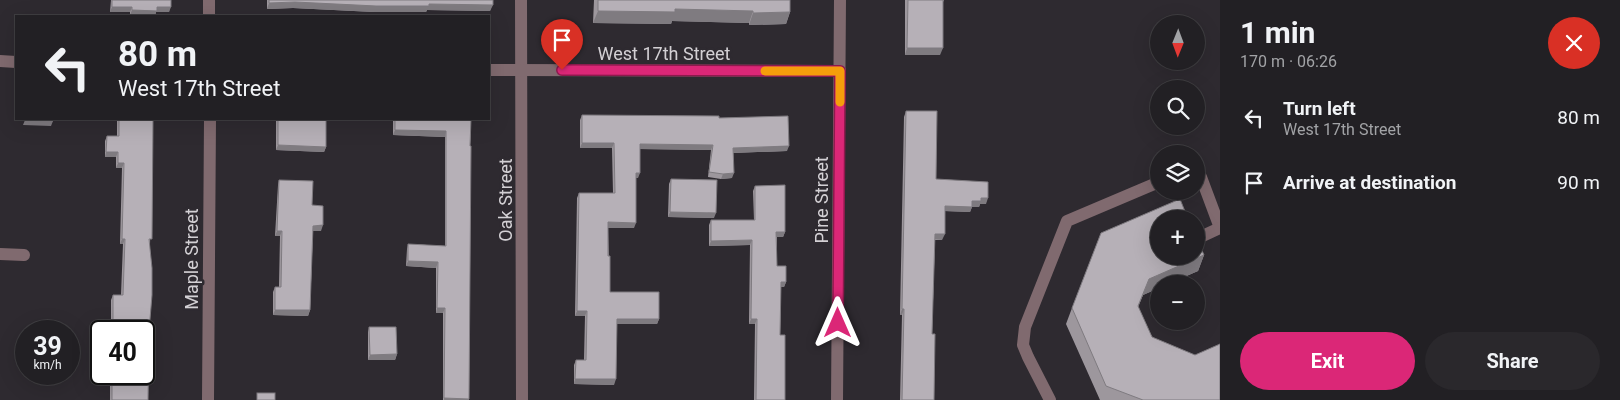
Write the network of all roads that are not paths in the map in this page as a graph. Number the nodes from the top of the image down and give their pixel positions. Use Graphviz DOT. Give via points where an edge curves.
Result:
graph roads {
  1 [pos="209,0"];
  2 [pos="521,0"];
  3 [pos="840,0"];
  4 [pos="209,15"];
  5 [pos="0,61"];
  6 [pos="15,62"];
  7 [pos="490,70"];
  8 [pos="522,70"];
  9 [pos="840,71"];
  10 [pos="210,120"];
  11 [pos="1150,186"];
  12 [pos="1205,188"];
  13 [pos="1220,228"];
  14 [pos="1205,235"];
  15 [pos="0,254"];
  16 [pos="24,255"];
  17 [pos="208,400"];
  18 [pos="522,400"];
  19 [pos="837,400"];
  20 [pos="1050,400"];
  1 -- 4 [label="street"];
  2 -- 8 [label="street, Oak Street"];
  3 -- 9 [label="street, Pine Street"];
  5 -- 6 [label="street"];
  7 -- 8 [label="street, West 17th Street"];
  8 -- 9 [label="street, West 17th Street"];
  8 -- 18 [label="street, Oak Street"];
  9 -- 19 [label="street, Pine Street"];
  10 -- 17 [label="street, Maple Street"];
  11 -- 20 [label="street" via="1067,221 1025,327 1023,345"];
  12 -- 13 [label="street"];
  13 -- 14 [label="street"];
  15 -- 16 [label="street"];
}
